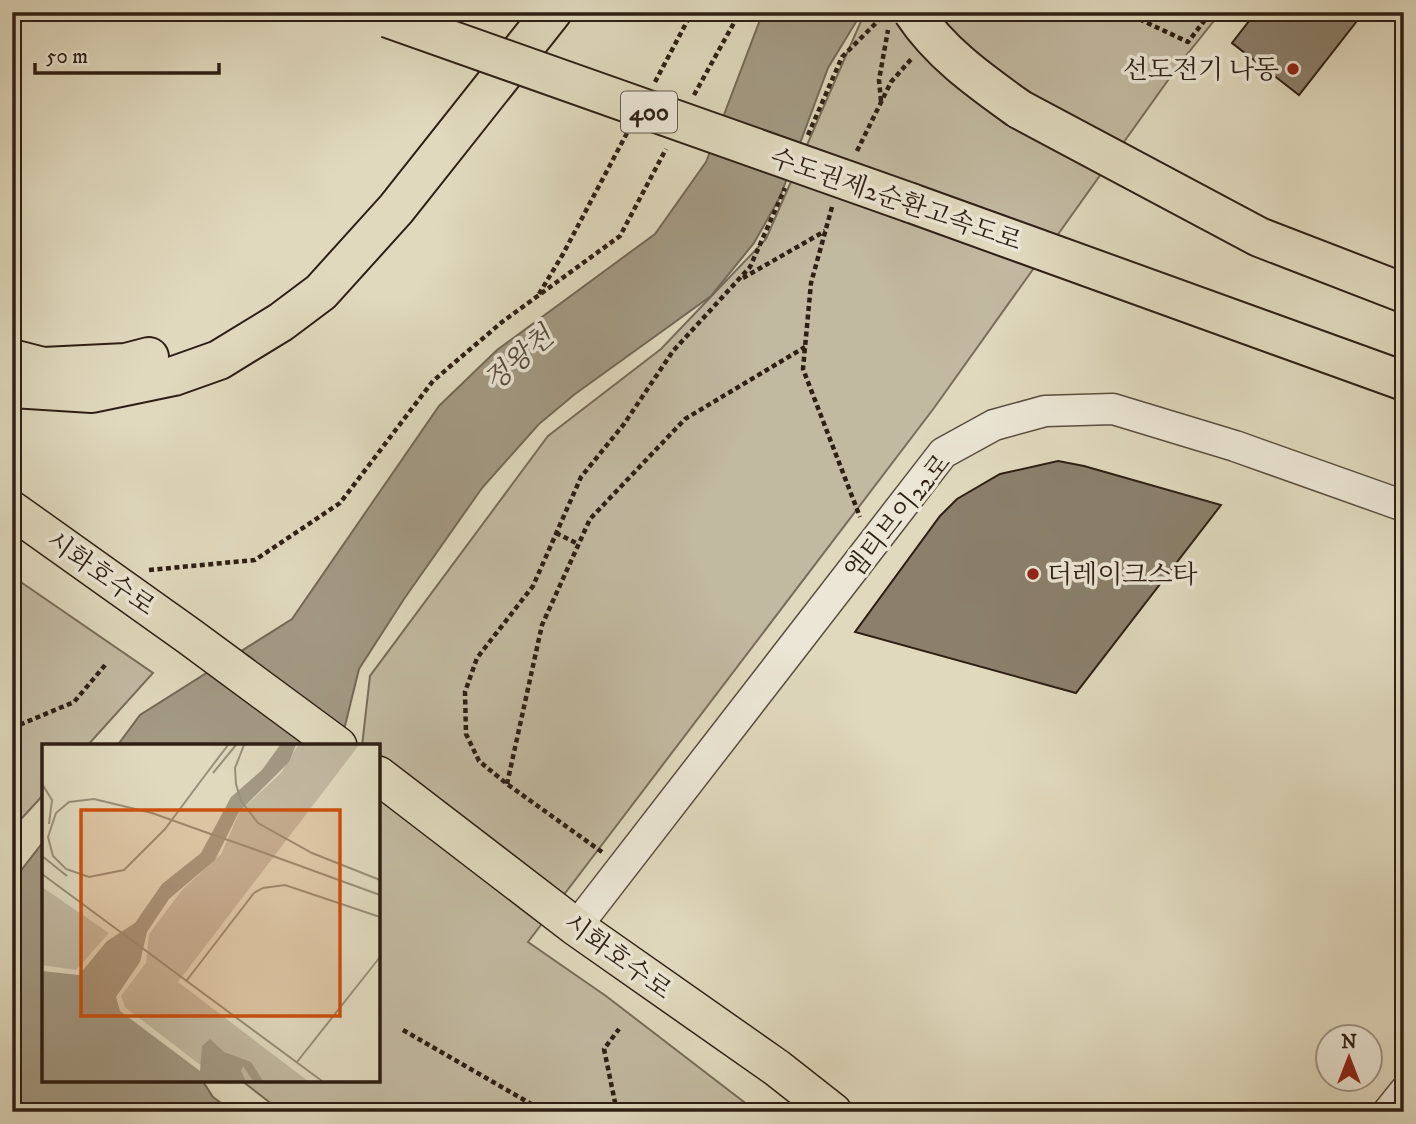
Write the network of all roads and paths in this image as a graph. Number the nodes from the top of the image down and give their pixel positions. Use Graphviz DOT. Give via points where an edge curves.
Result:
graph roads {
  1 [pos="525,12"];
  2 [pos="552,12"];
  3 [pos="692,12"];
  4 [pos="740,12"];
  5 [pos="887,12"];
  6 [pos="1124,12"];
  7 [pos="1211,12"];
  8 [pos="376,15"];
  9 [pos="901,19"];
  10 [pos="918,52"];
  11 [pos="653,85"];
  12 [pos="881,102"];
  13 [pos="689,106"];
  14 [pos="628,133"];
  15 [pos="670,141"];
  16 [pos="804,143"];
  17 [pos="852,160"];
  18 [pos="788,180"];
  19 [pos="835,195"];
  20 [pos="825,231"];
  21 [pos="736,282"];
  22 [pos="1404,293"];
  23 [pos="538,296"];
  24 [pos="805,346"];
  25 [pos="12,359"];
  26 [pos="1404,381"];
  27 [pos="12,388"];
  28 [pos="1404,506"];
  29 [pos="12,510"];
  30 [pos="556,533"];
  31 [pos="578,544"];
  32 [pos="871,546"];
  33 [pos="147,570"];
  34 [pos="106,664"];
  35 [pos="12,728"];
  36 [pos="335,744"];
  37 [pos="507,784"];
  38 [pos="392,785"];
  39 [pos="623,866"];
  40 [pos="576,927"];
  41 [pos="619,1029"];
  42 [pos="403,1030"];
  43 [pos="1404,1092"];
  44 [pos="545,1112"];
  45 [pos="617,1112"];
  46 [pos="834,1112"];
  47 [pos="1388,1112"];
  1 -- 25 [label="highway" via="455,104 343,234 307,271 240,320 195,345 126,363 43,367"];
  2 -- 27 [label="highway" via="396,209 321,292 281,322 219,360 174,376 92,393"];
  3 -- 11 [label="path"];
  4 -- 13 [label="path"];
  5 -- 16 [label="path" via="842,57"];
  6 -- 7 [label="path" via="1188,42"];
  8 -- 26 [label="highway, 수도권제2순환고속도로 / 400, bridge"];
  9 -- 12 [label="path" via="879,80"];
  9 -- 22 [label="highway, bridge" via="922,26 965,71 1019,110 1259,237"];
  10 -- 12 [label="path" via="891,82"];
  12 -- 17 [label="path"];
  14 -- 23 [label="path"];
  15 -- 23 [label="path" via="620,236"];
  18 -- 21 [label="path" via="750,267"];
  19 -- 20 [label="path"];
  20 -- 21 [label="path"];
  20 -- 24 [label="path" via="811,283"];
  21 -- 30 [label="path" via="673,351 581,477"];
  23 -- 33 [label="path" via="433,381 340,503 255,560"];
  24 -- 31 [label="path" via="685,419 590,519"];
  24 -- 32 [label="path" via="803,369"];
  28 -- 32 [label="street, 엠티브이22로" via="1235,446 1112,409 1045,411 995,425 943,453"];
  29 -- 36 [label="main road, 시화호수로"];
  30 -- 31 [label="path"];
  30 -- 37 [label="path" via="533,586 477,658 465,692 466,734 479,761"];
  31 -- 37 [label="path" via="542,625"];
  32 -- 39 [label="street, 엠티브이22로"];
  34 -- 35 [label="path" via="74,702"];
  37 -- 39 [label="path"];
  38 -- 40 [label="main road, 시화호수로"];
  39 -- 40 [label="street, 엠티브이22로"];
  40 -- 46 [label="main road, 시화호수로"];
  41 -- 45 [label="path" via="604,1049"];
  42 -- 44 [label="path"];
  43 -- 47 [label="street"];
}
